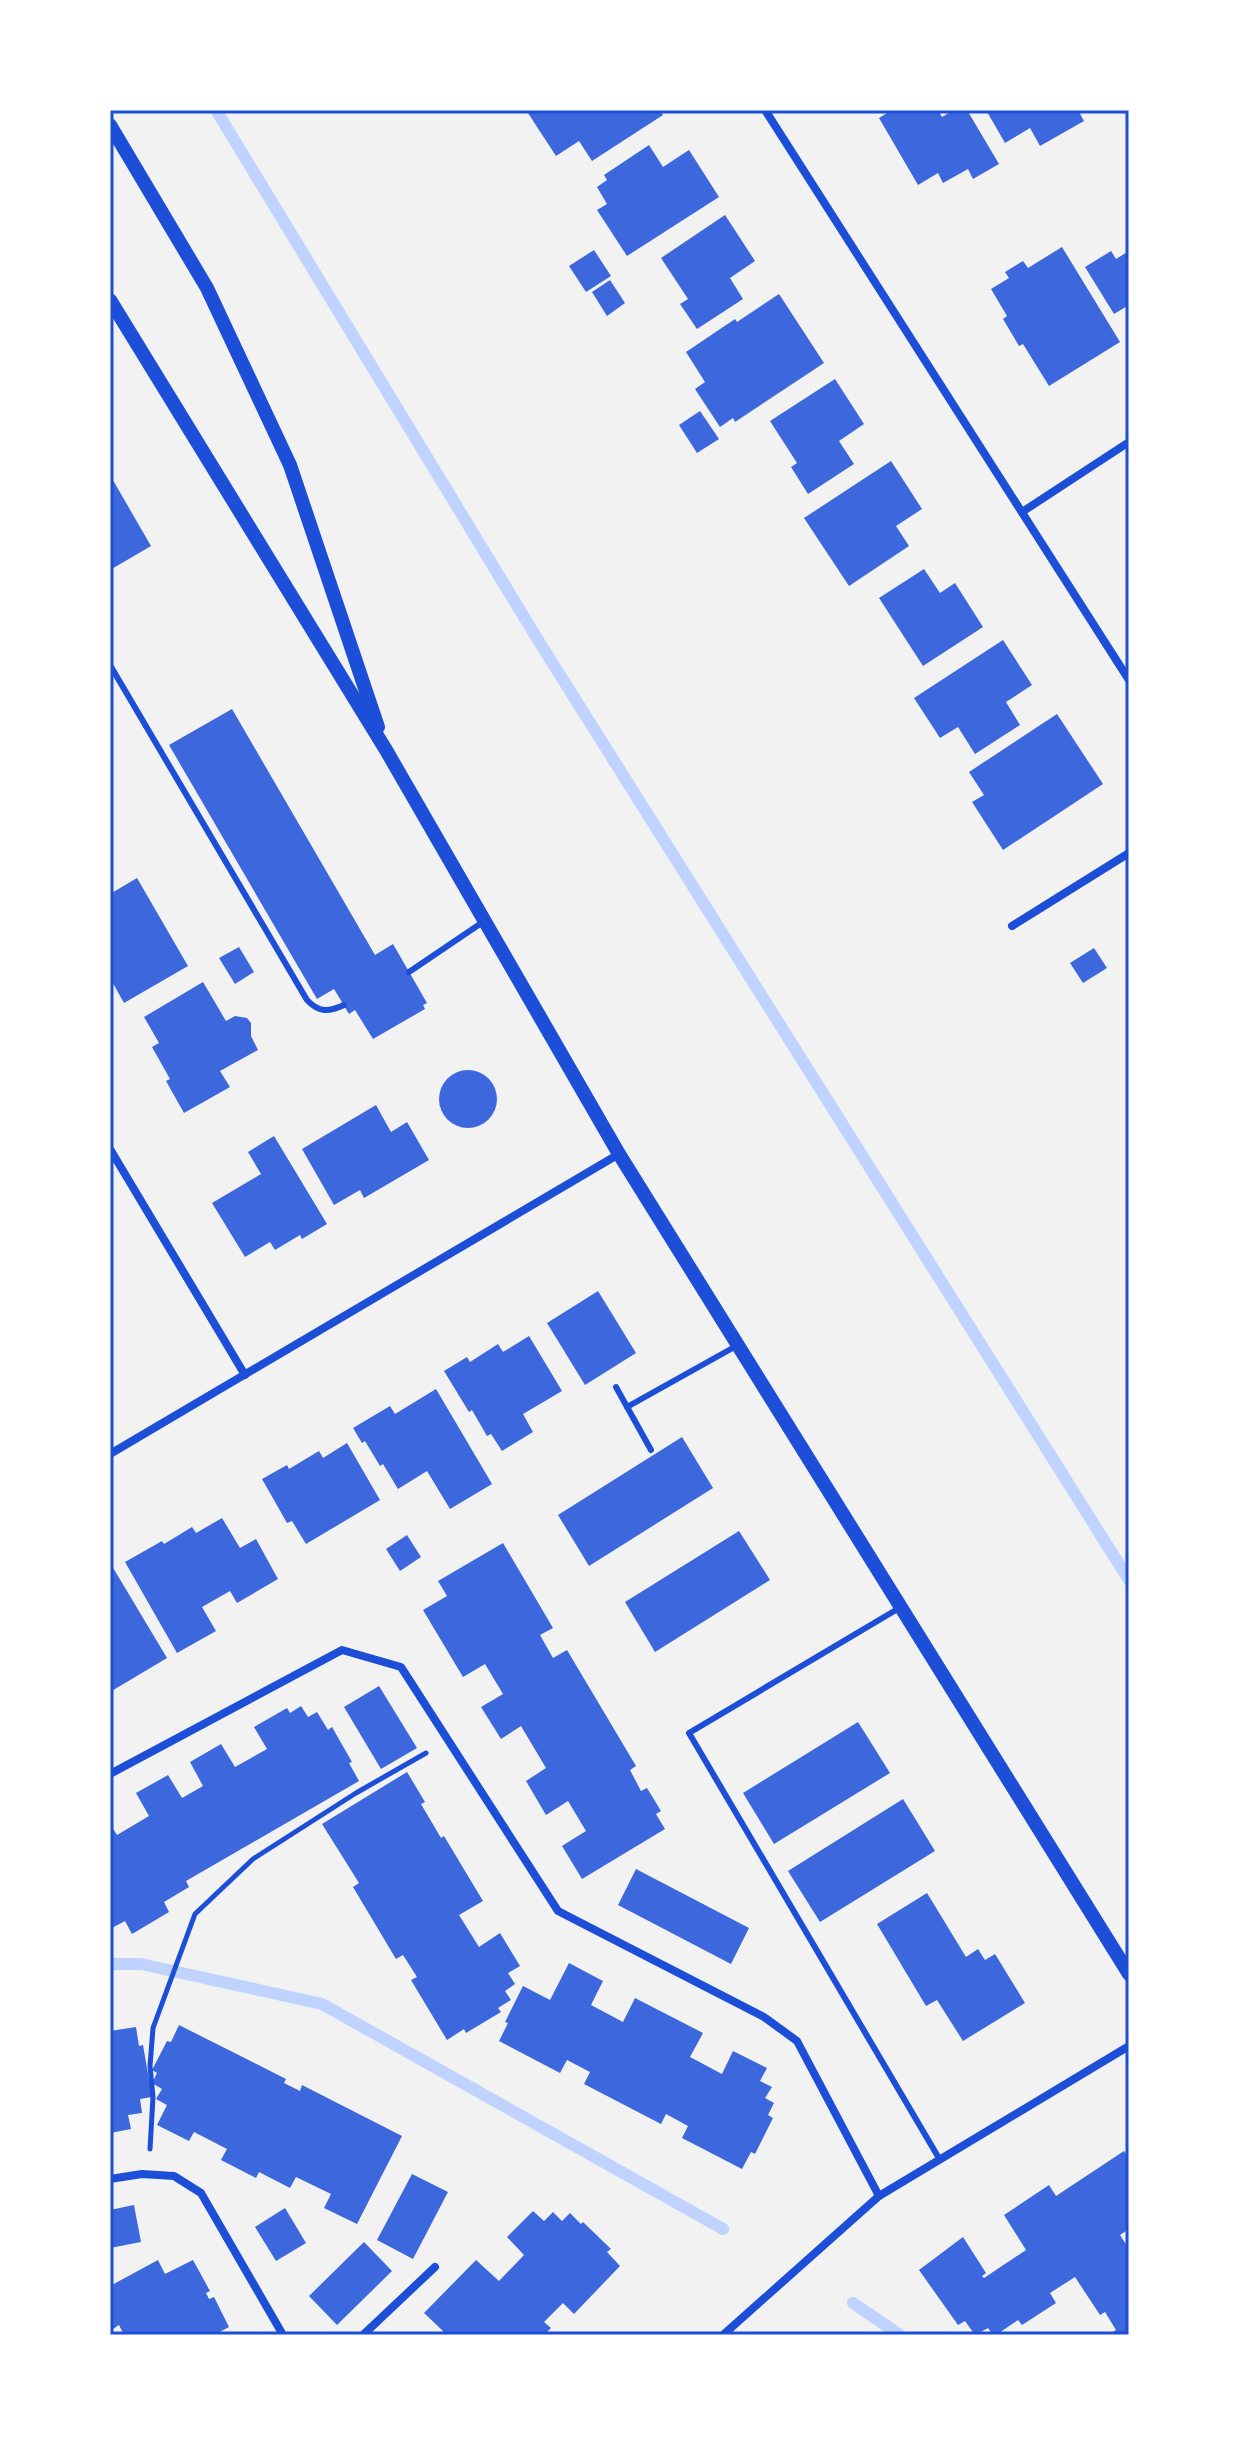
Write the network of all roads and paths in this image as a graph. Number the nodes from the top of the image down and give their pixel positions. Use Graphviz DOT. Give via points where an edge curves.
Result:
graph roads {
  1 [pos="765,110"];
  2 [pos="110,125"];
  3 [pos="110,300"];
  4 [pos="1129,442"];
  5 [pos="1022,512"];
  6 [pos="110,665"];
  7 [pos="1129,680"];
  8 [pos="386,750"];
  9 [pos="1129,853"];
  10 [pos="484,921"];
  11 [pos="1012,926"];
  12 [pos="409,972"];
  13 [pos="344,1005"];
  14 [pos="110,1149"];
  15 [pos="619,1154"];
  16 [pos="738,1345"];
  17 [pos="245,1375"];
  18 [pos="616,1387"];
  19 [pos="627,1407"];
  20 [pos="651,1450"];
  21 [pos="110,1454"];
  22 [pos="901,1607"];
  23 [pos="448,1740"];
  24 [pos="110,1774"];
  25 [pos="1129,1974"];
  26 [pos="1129,2046"];
  27 [pos="940,2160"];
  28 [pos="148,2174"];
  29 [pos="110,2179"];
  30 [pos="879,2196"];
  31 [pos="435,2267"];
  32 [pos="283,2335"];
  33 [pos="363,2335"];
  34 [pos="723,2335"];
  1 -- 5 [label="street"];
  2 -- 8 [label="street" via="207,288 290,465"];
  3 -- 8 [label="street"];
  4 -- 5 [label="street"];
  5 -- 7 [label="street"];
  6 -- 13 [label="lane" via="307,1000 323,1011"];
  8 -- 10 [label="street"];
  9 -- 11 [label="street"];
  10 -- 12 [label="lane"];
  10 -- 15 [label="street"];
  14 -- 17 [label="street"];
  15 -- 16 [label="street"];
  15 -- 17 [label="street"];
  16 -- 19 [label="lane"];
  16 -- 22 [label="street"];
  17 -- 21 [label="street"];
  18 -- 19 [label="lane"];
  19 -- 20 [label="lane"];
  22 -- 25 [label="street"];
  22 -- 27 [label="lane" via="689,1733"];
  23 -- 24 [label="street" via="401,1667 342,1650"];
  23 -- 28 [label="path" via="253,1859 195,1914 153,2028"];
  23 -- 30 [label="street" via="558,1911 764,2017 797,2041"];
  26 -- 27 [label="street"];
  27 -- 30 [label="street"];
  28 -- 29 [label="street"];
  28 -- 32 [label="street" via="174,2176 201,2193"];
  30 -- 34 [label="street"];
  31 -- 33 [label="street"];
}
